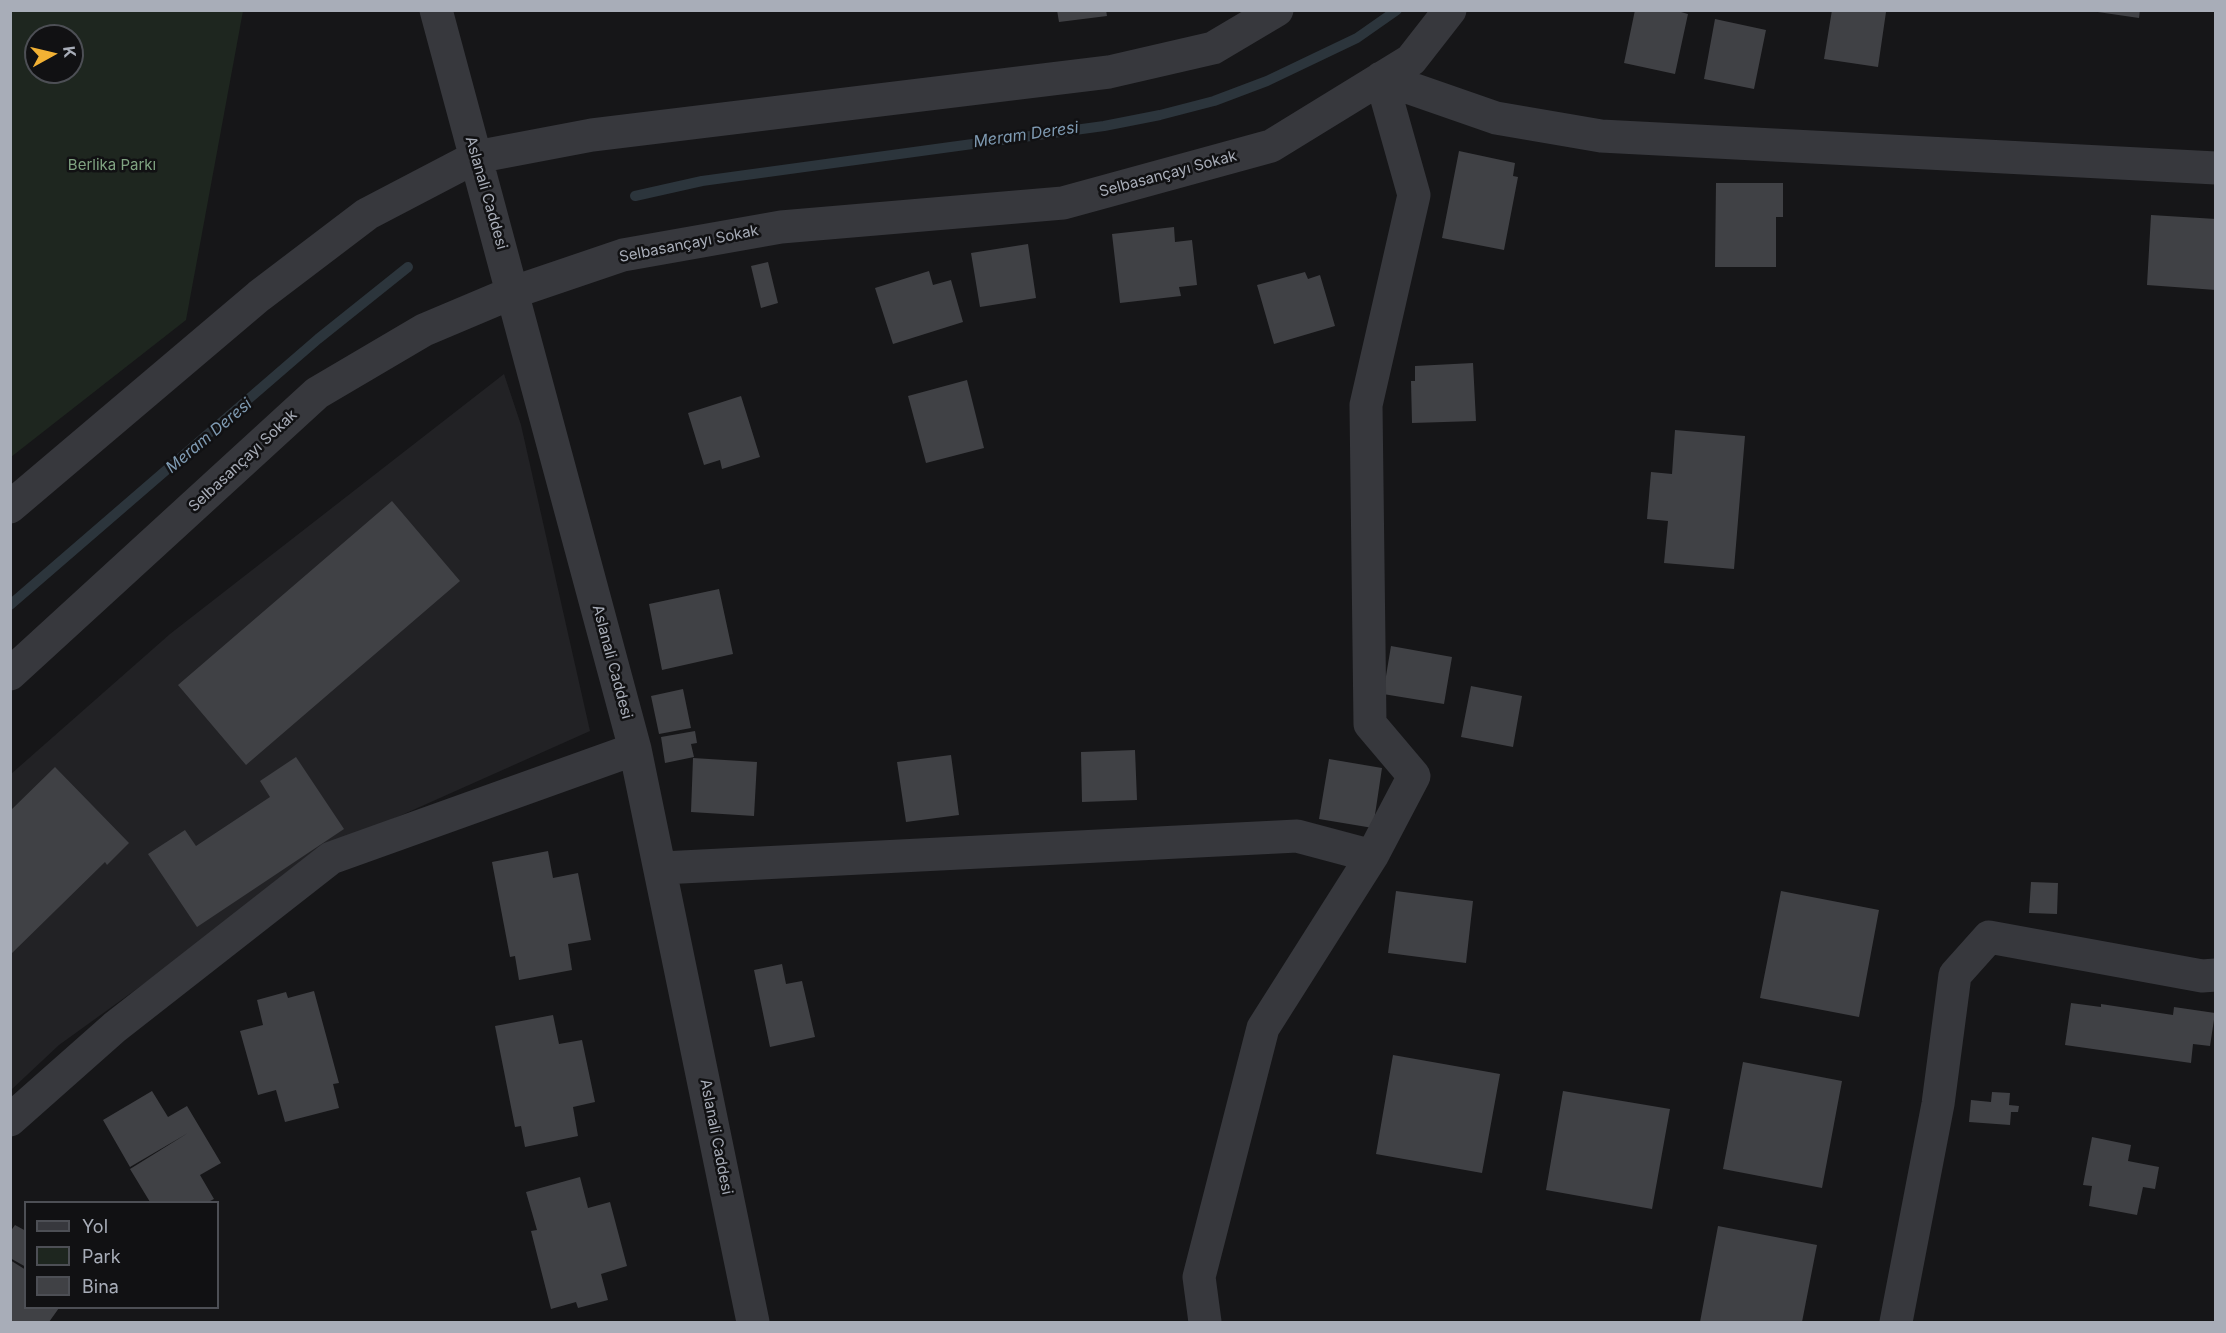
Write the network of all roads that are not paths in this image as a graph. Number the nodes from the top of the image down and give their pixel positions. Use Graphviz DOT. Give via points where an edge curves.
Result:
graph roads {
  1 [pos="436,10"];
  2 [pos="1277,10"];
  3 [pos="1450,10"];
  4 [pos="1381,78"];
  5 [pos="476,158"];
  6 [pos="2216,168"];
  7 [pos="514,292"];
  8 [pos="10,507"];
  9 [pos="10,674"];
  10 [pos="635,749"];
  11 [pos="1372,856"];
  12 [pos="662,868"];
  13 [pos="2216,975"];
  14 [pos="10,1120"];
  15 [pos="753,1323"];
  16 [pos="1205,1323"];
  17 [pos="1896,1323"];
  1 -- 5 [label="street, Aslanali Caddesi"];
  2 -- 5 [label="street" via="1213,48 1109,72 592,135"];
  3 -- 4 [label="street, Selbasançayı Sokak" via="1410,60"];
  4 -- 6 [label="street" via="1496,118 1601,136"];
  4 -- 7 [label="street, Selbasançayı Sokak" via="1271,146 1063,203 781,227 623,255"];
  4 -- 11 [label="street" via="1414,195 1366,405 1370,724 1414,776"];
  5 -- 7 [label="street, Aslanali Caddesi"];
  5 -- 8 [label="street" via="367,214 259,296"];
  7 -- 9 [label="street, Selbasançayı Sokak" via="424,330 317,393"];
  7 -- 10 [label="street, Aslanali Caddesi"];
  10 -- 12 [label="street, Aslanali Caddesi"];
  10 -- 14 [label="street" via="331,858 115,1027"];
  11 -- 12 [label="street" via="1297,836"];
  11 -- 16 [label="street" via="1263,1028 1199,1277"];
  12 -- 15 [label="street, Aslanali Caddesi"];
  13 -- 17 [label="street" via="2202,976 1989,937 1955,975 1938,1104"];
}
